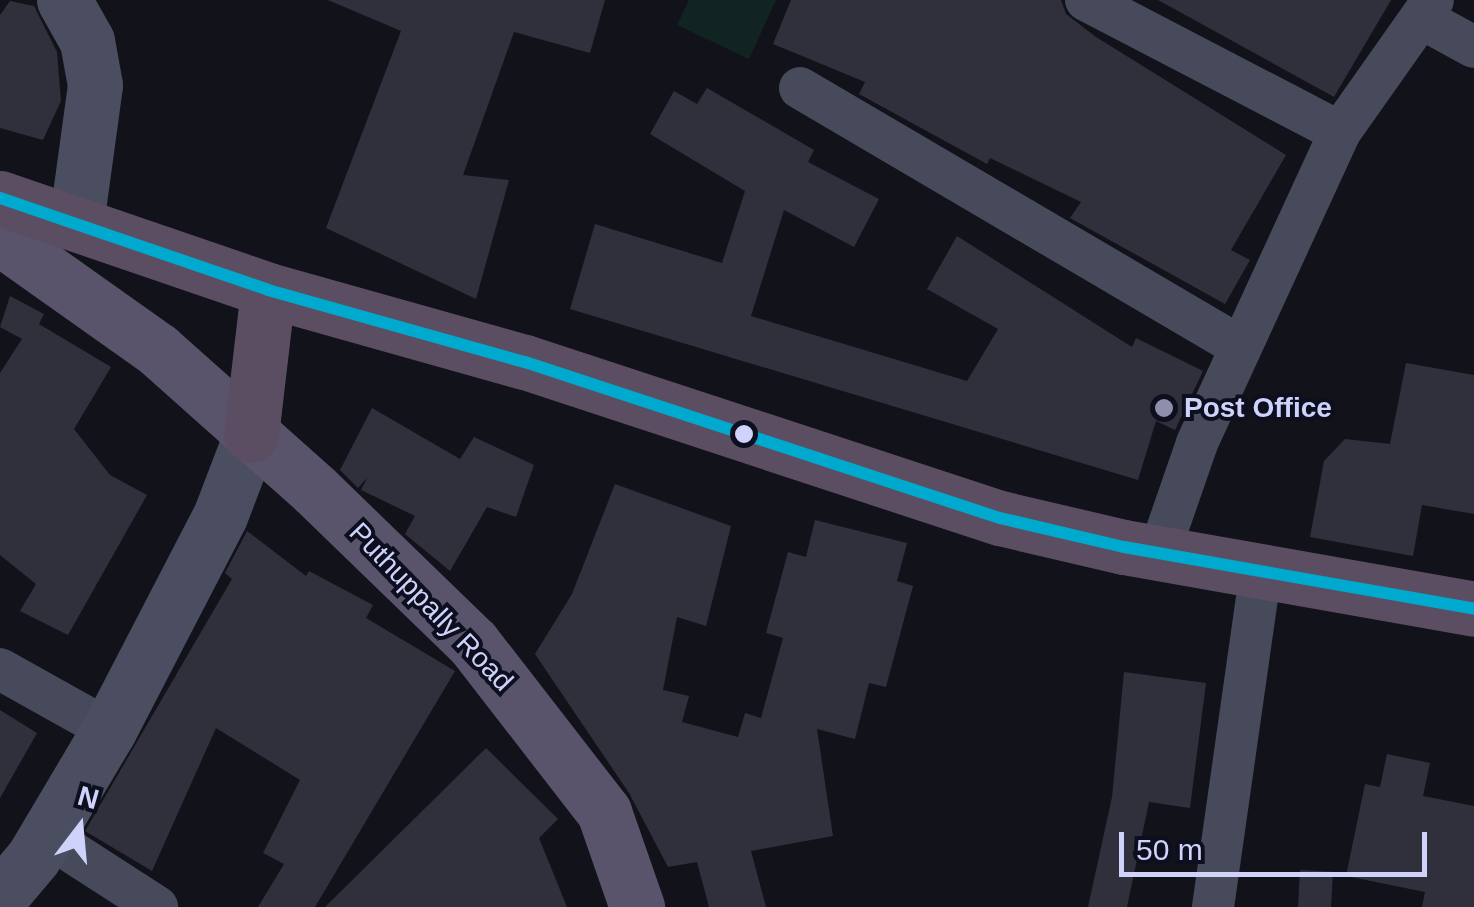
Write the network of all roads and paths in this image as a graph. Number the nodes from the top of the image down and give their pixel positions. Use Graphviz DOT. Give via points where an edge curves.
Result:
graph roads {
  1 [pos="64,0"];
  2 [pos="1086,0"];
  3 [pos="1427,9"];
  4 [pos="1474,47"];
  5 [pos="800,88"];
  6 [pos="1340,132"];
  7 [pos="0,198"];
  8 [pos="76,223"];
  9 [pos="0,238"];
  10 [pos="268,290"];
  11 [pos="1241,347"];
  12 [pos="252,435"];
  13 [pos="1159,553"];
  14 [pos="1262,568"];
  15 [pos="1474,609"];
  16 [pos="0,669"];
  17 [pos="109,730"];
  18 [pos="47,836"];
  19 [pos="0,897"];
  20 [pos="156,907"];
  21 [pos="637,907"];
  22 [pos="1213,907"];
  1 -- 8 [label="main road" via="87,41 95,85"];
  2 -- 6 [label="street"];
  3 -- 4 [label="street"];
  3 -- 6 [label="street"];
  5 -- 11 [label="street"];
  6 -- 11 [label="street"];
  7 -- 8 [label="highway"];
  8 -- 10 [label="highway"];
  9 -- 12 [label="main road, Puthuppally Road" via="158,350"];
  10 -- 12 [label="highway"];
  10 -- 13 [label="highway" via="525,362 1000,518"];
  11 -- 13 [label="street" via="1197,443"];
  12 -- 17 [label="main road" via="220,516"];
  12 -- 21 [label="main road, Puthuppally Road" via="473,643 548,734 604,812"];
  13 -- 14 [label="highway"];
  14 -- 15 [label="highway"];
  14 -- 22 [label="street"];
  16 -- 17 [label="street"];
  17 -- 18 [label="main road"];
  18 -- 19 [label="main road"];
  18 -- 20 [label="street"];
}
